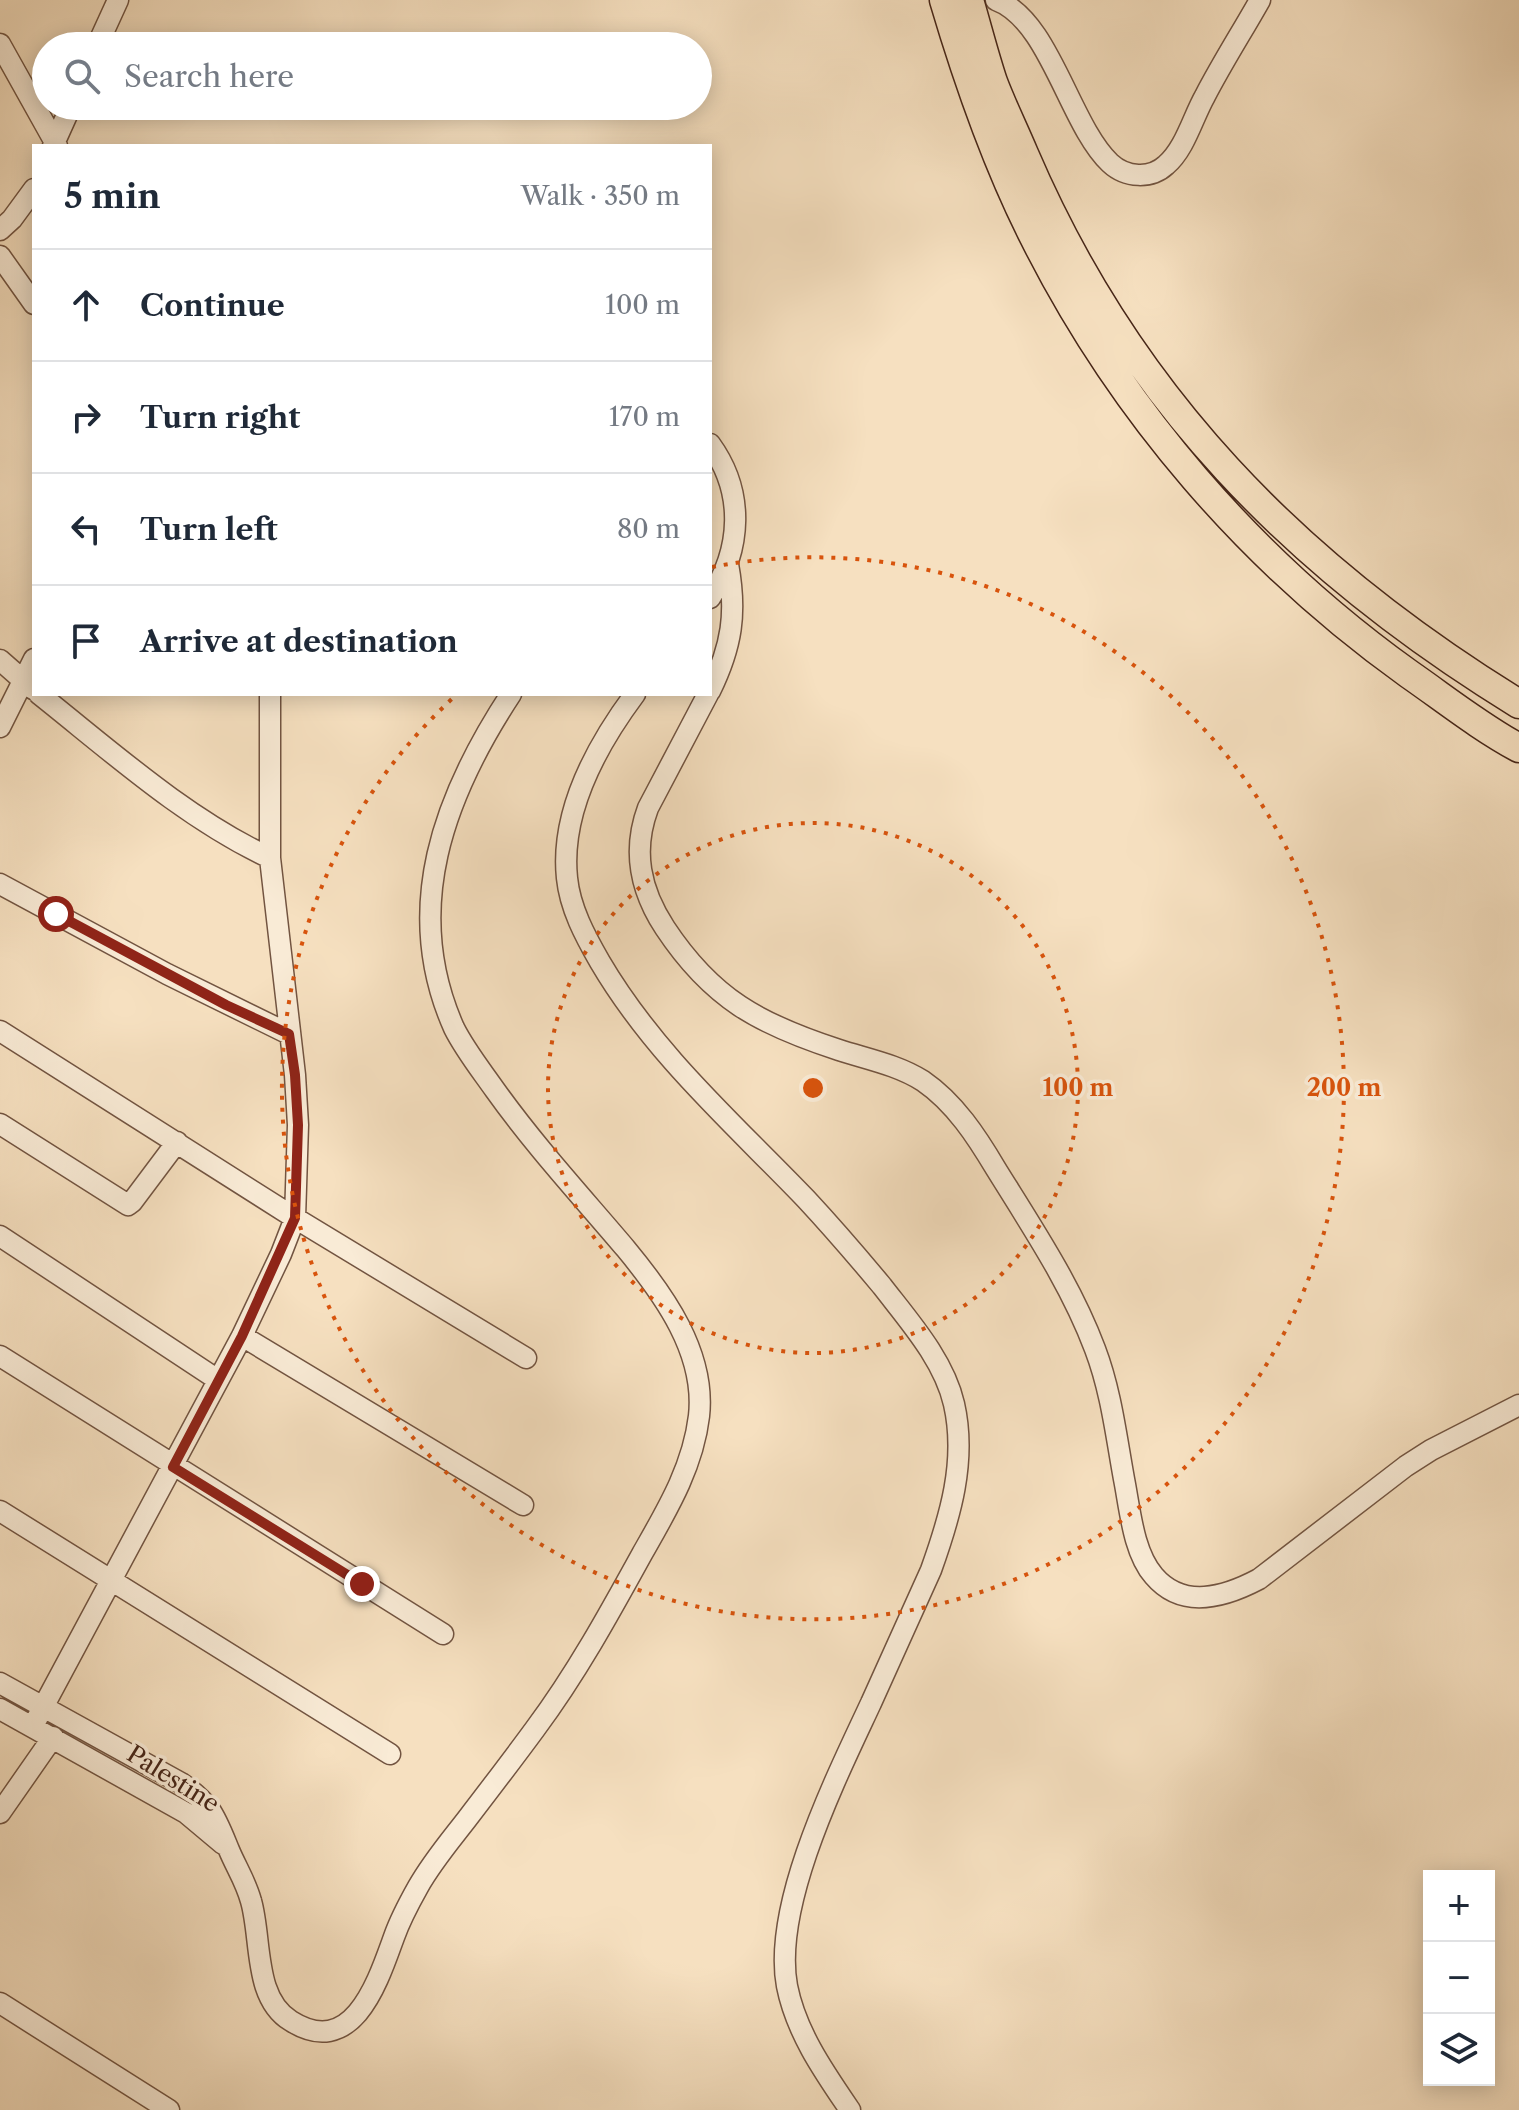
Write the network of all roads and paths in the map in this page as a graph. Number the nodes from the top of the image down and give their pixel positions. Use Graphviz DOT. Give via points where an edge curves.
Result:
graph roads {
  1 [pos="118,0"];
  2 [pos="944,0"];
  3 [pos="969,0"];
  4 [pos="996,0"];
  5 [pos="1260,0"];
  6 [pos="103,32"];
  7 [pos="0,44"];
  8 [pos="32,103"];
  9 [pos="41,120"];
  10 [pos="65,120"];
  11 [pos="54,144"];
  12 [pos="55,144"];
  13 [pos="32,192"];
  14 [pos="0,230"];
  15 [pos="0,256"];
  16 [pos="32,301"];
  17 [pos="712,447"];
  18 [pos="728,564"];
  19 [pos="712,594"];
  20 [pos="0,660"];
  21 [pos="712,685"];
  22 [pos="32,689"];
  23 [pos="41,696"];
  24 [pos="270,696"];
  25 [pos="510,696"];
  26 [pos="634,696"];
  27 [pos="707,696"];
  28 [pos="1509,698"];
  29 [pos="1479,724"];
  30 [pos="0,727"];
  31 [pos="1519,748"];
  32 [pos="270,858"];
  33 [pos="0,884"];
  34 [pos="0,1031"];
  35 [pos="289,1034"];
  36 [pos="0,1124"];
  37 [pos="177,1142"];
  38 [pos="295,1218"];
  39 [pos="0,1236"];
  40 [pos="242,1336"];
  41 [pos="0,1356"];
  42 [pos="526,1358"];
  43 [pos="218,1380"];
  44 [pos="1519,1405"];
  45 [pos="173,1467"];
  46 [pos="523,1505"];
  47 [pos="0,1511"];
  48 [pos="110,1580"];
  49 [pos="443,1634"];
  50 [pos="0,1683"];
  51 [pos="44,1706"];
  52 [pos="0,1709"];
  53 [pos="33,1726"];
  54 [pos="53,1737"];
  55 [pos="390,1754"];
  56 [pos="181,1783"];
  57 [pos="170,1804"];
  58 [pos="0,1813"];
  59 [pos="229,1850"];
  60 [pos="0,2003"];
  61 [pos="169,2110"];
  62 [pos="850,2110"];
  1 -- 6 [label="street"];
  2 -- 29 [label="highway" via="983,118 1033,236 1072,308 1152,426 1220,507 1321,605"];
  3 -- 28 [label="highway" via="994,84 1045,203 1129,348 1194,431 1276,521 1375,607"];
  4 -- 5 [label="street" via="1012,8 1027,26 1110,163 1144,175 1166,166 1178,150"];
  7 -- 8 [label="street"];
  9 -- 11 [label="street"];
  10 -- 12 [label="street"];
  13 -- 14 [label="street"];
  15 -- 16 [label="street"];
  17 -- 18 [label="street" via="734,497 737,519"];
  18 -- 19 [label="street"];
  18 -- 21 [label="street" via="732,628"];
  20 -- 22 [label="street"];
  22 -- 30 [label="street"];
  23 -- 32 [label="street" via="185,808 232,841"];
  24 -- 32 [label="street"];
  25 -- 59 [label="street" via="445,820 430,919 440,988 454,1027 480,1069 677,1319 698,1391 692,1454 578,1667 429,1868 366,2002 348,2024 315,2031 278,2010 264,1977 251,1900"];
  26 -- 62 [label="street" via="588,772 570,827 567,876 583,929 615,988 656,1042 842,1239 904,1314 942,1374 958,1428 957,1474 943,1538 829,1796 794,1890 787,1984 808,2046"];
  27 -- 44 [label="street" via="642,823 641,876 656,914 704,979 737,1006 795,1035 915,1076 964,1120 1060,1275 1092,1341 1110,1401 1139,1545 1164,1586 1196,1598 1236,1591 1406,1466"];
  28 -- 29 [label="highway"];
  29 -- 31 [label="highway"];
  32 -- 35 [label="street"];
  33 -- 35 [label="street" via="178,981"];
  34 -- 37 [label="street"];
  35 -- 38 [label="street" via="298,1125"];
  36 -- 37 [label="street" via="128,1205"];
  37 -- 38 [label="street"];
  38 -- 40 [label="street"];
  38 -- 42 [label="street"];
  39 -- 43 [label="street"];
  40 -- 43 [label="street"];
  40 -- 46 [label="street"];
  41 -- 45 [label="street"];
  43 -- 45 [label="street"];
  45 -- 48 [label="street"];
  45 -- 49 [label="street"];
  47 -- 48 [label="street"];
  48 -- 51 [label="street"];
  48 -- 55 [label="street"];
  50 -- 51 [label="street, Palestine"];
  51 -- 53 [label="street"];
  51 -- 56 [label="street, Palestine"];
  52 -- 53 [label="street, Palestine"];
  53 -- 54 [label="street, Palestine"];
  54 -- 57 [label="street, Palestine"];
  54 -- 58 [label="street"];
  56 -- 57 [label="street"];
  56 -- 59 [label="street, Palestine" via="212,1811"];
  57 -- 59 [label="street, Palestine" via="202,1823"];
  60 -- 61 [label="street"];
}
